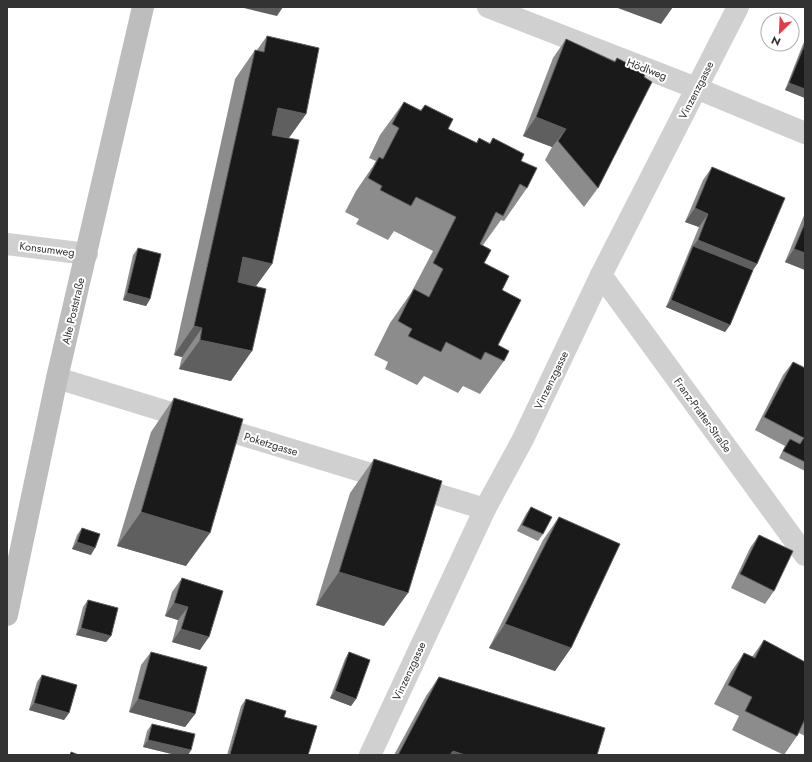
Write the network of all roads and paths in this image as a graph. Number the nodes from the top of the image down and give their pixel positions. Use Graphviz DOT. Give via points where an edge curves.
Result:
graph roads {
  1 [pos="143,7"];
  2 [pos="488,7"];
  3 [pos="738,7"];
  4 [pos="696,88"];
  5 [pos="805,133"];
  6 [pos="7,244"];
  7 [pos="87,254"];
  8 [pos="602,275"];
  9 [pos="57,378"];
  10 [pos="485,509"];
  11 [pos="805,555"];
  12 [pos="11,582"];
  13 [pos="7,615"];
  14 [pos="370,755"];
  1 -- 7 [label="main road, Alte Poststraße"];
  2 -- 4 [label="street, Hödlweg"];
  3 -- 4 [label="street, Vinzenzgasse"];
  4 -- 5 [label="street, Hödlweg"];
  4 -- 8 [label="street, Vinzenzgasse"];
  6 -- 7 [label="street, Konsumweg"];
  7 -- 9 [label="main road, Alte Poststraße"];
  8 -- 10 [label="street, Vinzenzgasse" via="523,439"];
  8 -- 11 [label="street, Franz-Pratter-Straße"];
  9 -- 10 [label="street, Poketzgasse"];
  9 -- 12 [label="main road, Alte Poststraße"];
  10 -- 14 [label="street, Vinzenzgasse"];
  12 -- 13 [label="main road, Alte Poststraße"];
}
